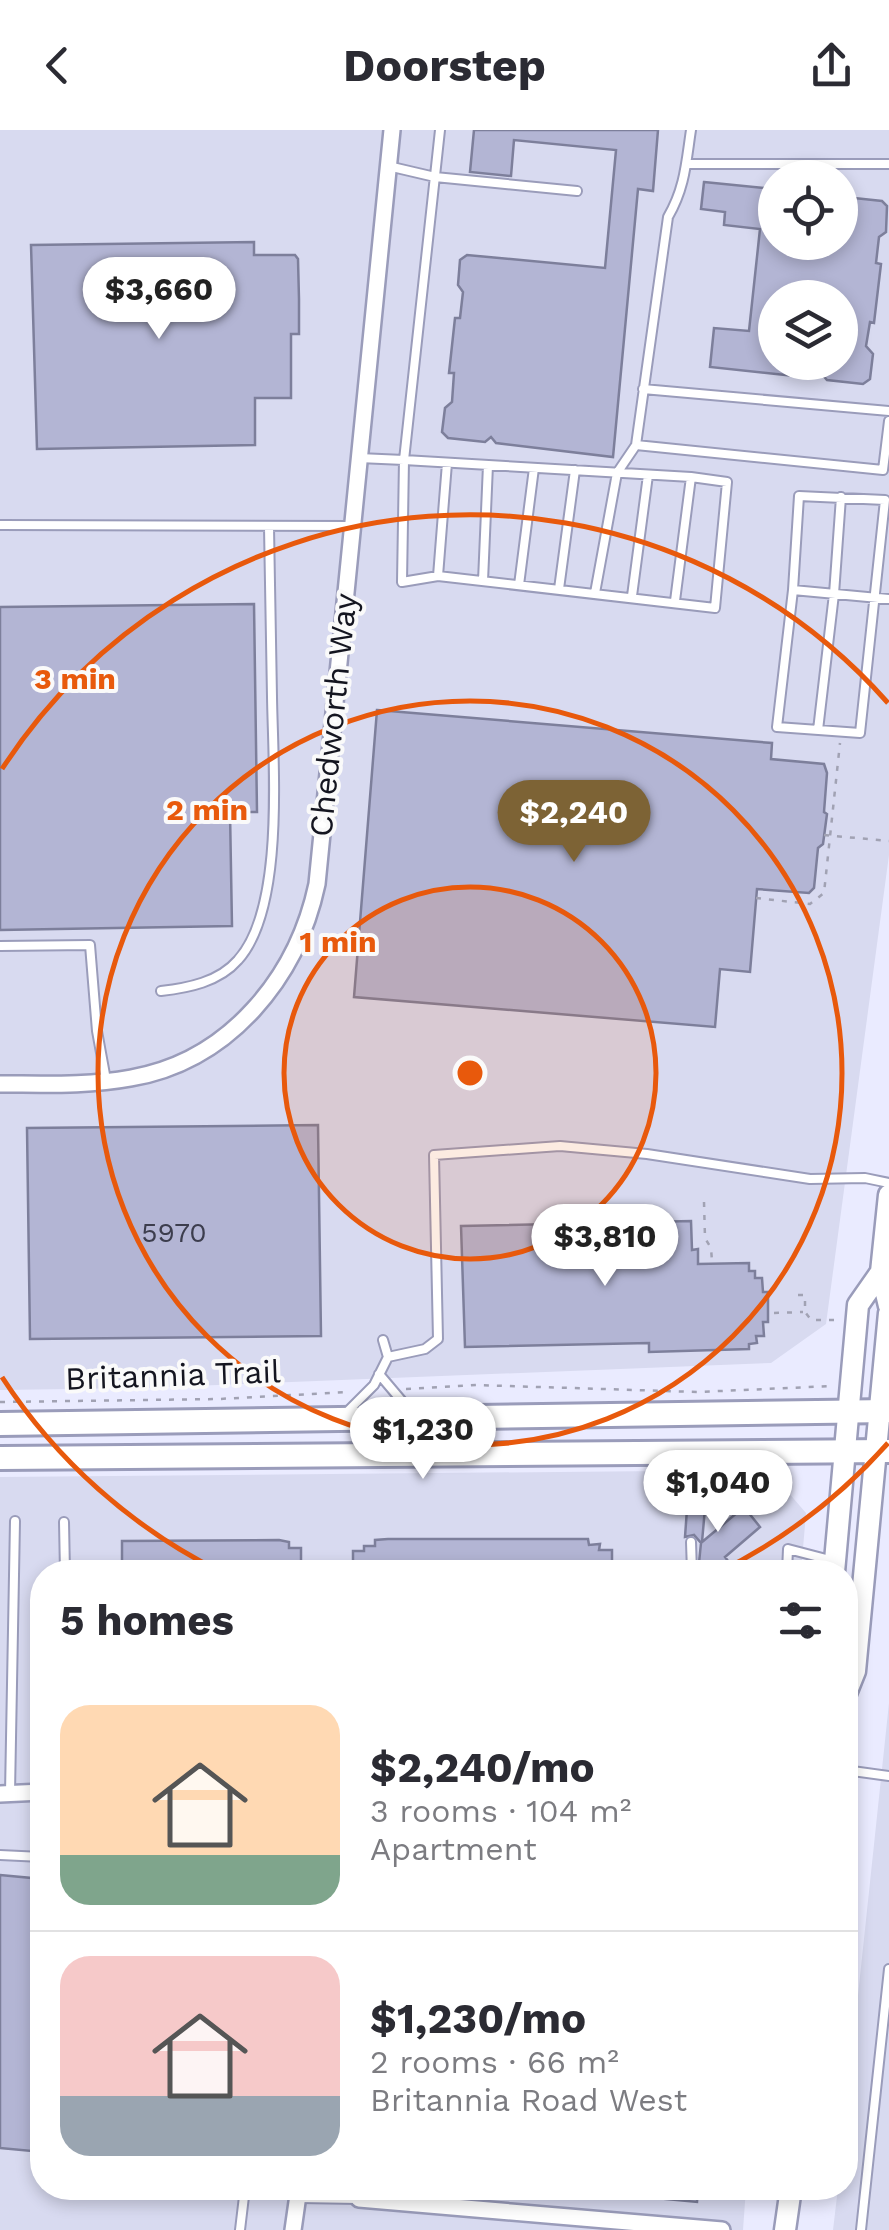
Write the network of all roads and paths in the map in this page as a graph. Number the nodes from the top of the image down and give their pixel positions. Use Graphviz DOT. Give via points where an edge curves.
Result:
graph roads {
  1 [pos="392,130"];
  2 [pos="440,130"];
  3 [pos="691,130"];
  4 [pos="689,164"];
  5 [pos="889,164"];
  6 [pos="388,166"];
  7 [pos="435,177"];
  8 [pos="577,191"];
  9 [pos="643,389"];
  10 [pos="889,411"];
  11 [pos="889,421"];
  12 [pos="636,445"];
  13 [pos="359,458"];
  14 [pos="887,458"];
  15 [pos="404,460"];
  16 [pos="447,463"];
  17 [pos="488,465"];
  18 [pos="534,468"];
  19 [pos="576,470"];
  20 [pos="616,473"];
  21 [pos="648,474"];
  22 [pos="690,477"];
  23 [pos="840,497"];
  24 [pos="0,525"];
  25 [pos="352,526"];
  26 [pos="268,527"];
  27 [pos="438,576"];
  28 [pos="483,581"];
  29 [pos="519,585"];
  30 [pos="559,589"];
  31 [pos="793,590"];
  32 [pos="595,593"];
  33 [pos="834,594"];
  34 [pos="632,596"];
  35 [pos="874,597"];
  36 [pos="889,598"];
  37 [pos="675,601"];
  38 [pos="818,730"];
  39 [pos="842,732"];
  40 [pos="824,836"];
  41 [pos="830,836"];
  42 [pos="889,842"];
  43 [pos="756,898"];
  44 [pos="0,946"];
  45 [pos="161,991"];
  46 [pos="106,1082"];
  47 [pos="0,1084"];
  48 [pos="889,1183"];
  49 [pos="889,1195"];
  50 [pos="704,1202"];
  51 [pos="712,1261"];
  52 [pos="881,1272"];
  53 [pos="798,1295"];
  54 [pos="889,1310"];
  55 [pos="804,1312"];
  56 [pos="774,1313"];
  57 [pos="857,1320"];
  58 [pos="383,1340"];
  59 [pos="388,1357"];
  60 [pos="380,1374"];
  61 [pos="827,1386"];
  62 [pos="391,1389"];
  63 [pos="370,1390"];
  64 [pos="0,1402"];
  65 [pos="848,1411"];
  66 [pos="884,1411"];
  67 [pos="416,1418"];
  68 [pos="339,1419"];
  69 [pos="0,1424"];
  70 [pos="844,1451"];
  71 [pos="882,1451"];
  72 [pos="0,1458"];
  73 [pos="15,1521"];
  74 [pos="64,1522"];
  75 [pos="692,1542"];
  76 [pos="65,1560"];
  77 [pos="692,1560"];
  78 [pos="788,1560"];
  79 [pos="817,1560"];
  80 [pos="836,1560"];
  81 [pos="858,1647"];
  82 [pos="858,1772"];
  83 [pos="889,1776"];
  84 [pos="30,1792"];
  85 [pos="5,1793"];
  86 [pos="0,1855"];
  87 [pos="30,1856"];
  88 [pos="889,1969"];
  89 [pos="244,2200"];
  90 [pos="297,2200"];
  91 [pos="428,2200"];
  92 [pos="790,2200"];
  93 [pos="240,2230"];
  94 [pos="293,2230"];
  95 [pos="722,2230"];
  96 [pos="786,2230"];
  97 [pos="861,2230"];
  1 -- 6 [label="street, Chedworth Way"];
  2 -- 7 [label="lane"];
  3 -- 4 [label="lane"];
  4 -- 5 [label="lane"];
  4 -- 9 [label="lane" via="668,217"];
  6 -- 7 [label="lane"];
  6 -- 13 [label="street, Chedworth Way"];
  7 -- 8 [label="lane"];
  7 -- 15 [label="lane"];
  9 -- 10 [label="lane"];
  9 -- 12 [label="lane"];
  11 -- 14 [label="lane"];
  12 -- 14 [label="lane" via="883,470"];
  12 -- 20 [label="lane"];
  13 -- 15 [label="lane"];
  13 -- 25 [label="street, Chedworth Way"];
  15 -- 16 [label="lane"];
  15 -- 27 [label="lane" via="402,582"];
  16 -- 17 [label="lane"];
  16 -- 27 [label="lane"];
  17 -- 18 [label="lane"];
  17 -- 28 [label="lane"];
  18 -- 19 [label="lane"];
  18 -- 29 [label="lane"];
  19 -- 20 [label="lane"];
  19 -- 30 [label="lane"];
  20 -- 21 [label="lane"];
  20 -- 32 [label="lane"];
  21 -- 22 [label="lane"];
  21 -- 34 [label="lane"];
  22 -- 37 [label="lane"];
  22 -- 37 [label="lane" via="727,482 715,608"];
  23 -- 31 [label="lane" via="800,496"];
  23 -- 33 [label="lane"];
  23 -- 35 [label="lane" via="885,500"];
  24 -- 26 [label="lane"];
  25 -- 26 [label="lane"];
  25 -- 46 [label="street, Chedworth Way" via="316,884 296,950 272,990 211,1046 151,1074"];
  26 -- 45 [label="lane" via="270,872 259,919 239,959 186,988"];
  27 -- 28 [label="lane"];
  28 -- 29 [label="lane"];
  29 -- 30 [label="lane"];
  30 -- 32 [label="lane"];
  31 -- 33 [label="lane"];
  31 -- 38 [label="lane" via="778,727"];
  32 -- 34 [label="lane"];
  33 -- 35 [label="lane"];
  33 -- 38 [label="lane"];
  34 -- 37 [label="lane"];
  35 -- 36 [label="lane"];
  35 -- 39 [label="lane" via="860,734"];
  38 -- 39 [label="lane"];
  39 -- 41 [label="path"];
  40 -- 41 [label="path"];
  41 -- 42 [label="path"];
  41 -- 43 [label="path" via="824,892 810,904"];
  44 -- 46 [label="lane" via="90,945"];
  46 -- 47 [label="street, Chedworth Way"];
  48 -- 59 [label="lane" via="560,1146 434,1155 438,1338 425,1349"];
  49 -- 52 [label="street"];
  50 -- 51 [label="path"];
  52 -- 54 [label="street"];
  52 -- 57 [label="street" via="858,1305"];
  53 -- 55 [label="path" via="805,1294"];
  54 -- 66 [label="street"];
  55 -- 56 [label="path"];
  55 -- 57 [label="path" via="812,1320"];
  57 -- 65 [label="street"];
  58 -- 59 [label="lane"];
  59 -- 60 [label="lane"];
  60 -- 62 [label="lane"];
  60 -- 63 [label="lane"];
  61 -- 62 [label="path" via="698,1392"];
  62 -- 67 [label="lane"];
  63 -- 64 [label="path, Britannia Trail"];
  63 -- 68 [label="lane"];
  65 -- 66 [label="main road"];
  65 -- 67 [label="main road"];
  65 -- 70 [label="street"];
  66 -- 71 [label="street"];
  67 -- 68 [label="main road"];
  68 -- 69 [label="main road"];
  70 -- 71 [label="main road"];
  70 -- 72 [label="main road"];
  70 -- 80 [label="street"];
  71 -- 81 [label="street"];
  73 -- 85 [label="lane"];
  74 -- 76 [label="lane"];
  75 -- 77 [label="lane"];
  78 -- 79 [label="lane" via="788,1549"];
  82 -- 83 [label="lane"];
  84 -- 85 [label="street"];
  86 -- 87 [label="lane"];
  88 -- 97 [label="lane"];
  89 -- 93 [label="lane"];
  90 -- 94 [label="street"];
  91 -- 95 [label="street"];
  92 -- 96 [label="street"];
}
